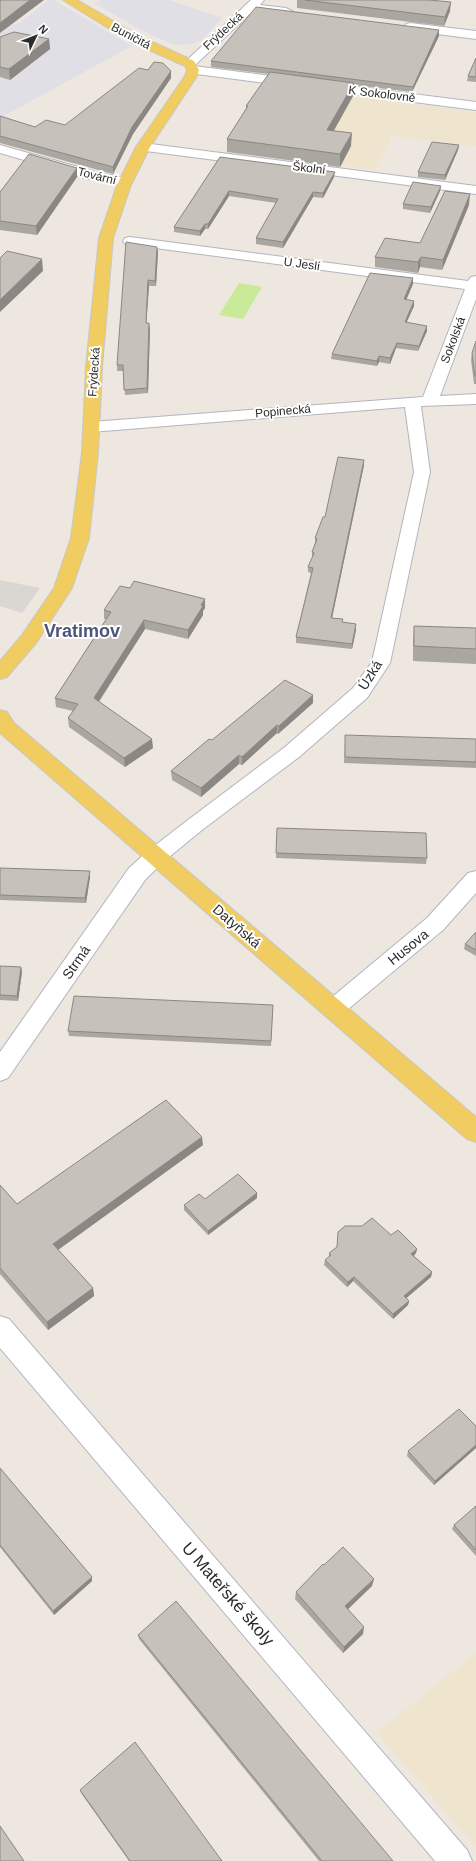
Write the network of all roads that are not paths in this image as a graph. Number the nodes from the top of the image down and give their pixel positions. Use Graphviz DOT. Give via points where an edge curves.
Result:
graph roads {
  1 [pos="69,0"];
  2 [pos="254,3"];
  3 [pos="296,13"];
  4 [pos="396,25"];
  5 [pos="476,35"];
  6 [pos="192,67"];
  7 [pos="476,106"];
  8 [pos="142,147"];
  9 [pos="0,149"];
  10 [pos="125,182"];
  11 [pos="476,190"];
  12 [pos="130,240"];
  13 [pos="475,283"];
  14 [pos="476,399"];
  15 [pos="421,401"];
  16 [pos="91,427"];
  17 [pos="0,674"];
  18 [pos="0,717"];
  19 [pos="156,856"];
  20 [pos="476,879"];
  21 [pos="333,1009"];
  22 [pos="0,1071"];
  23 [pos="476,1132"];
  24 [pos="0,1328"];
  25 [pos="456,1861"];
  1 -- 6 [label="main road, Buničitá" via="133,38"];
  2 -- 3 [label="street"];
  2 -- 6 [label="street, Frýdecká" via="200,53"];
  4 -- 5 [label="street"];
  6 -- 7 [label="street, K Sokolovně"];
  6 -- 8 [label="main road, Frýdecká" via="191,76"];
  8 -- 10 [label="main road, Frýdecká"];
  8 -- 11 [label="street, Školní"];
  9 -- 10 [label="street, Tovární" via="94,176"];
  10 -- 16 [label="main road, Frýdecká" via="106,238"];
  12 -- 13 [label="street, U Jeslí"];
  13 -- 15 [label="street, Sokolská"];
  14 -- 15 [label="street, Popinecká"];
  15 -- 16 [label="street, Popinecká"];
  15 -- 19 [label="street, Úzká" via="422,472 381,663 360,693 297,747"];
  16 -- 17 [label="main road, Frýdecká" via="80,538 63,588 29,639"];
  18 -- 19 [label="main road, Datyňská" via="7,728"];
  19 -- 21 [label="main road, Datyňská"];
  19 -- 22 [label="street, Strmá" via="137,874"];
  20 -- 21 [label="street, Husova" via="435,924"];
  21 -- 23 [label="main road, Datyňská"];
  24 -- 25 [label="street, U Mateřské školy"];
}
